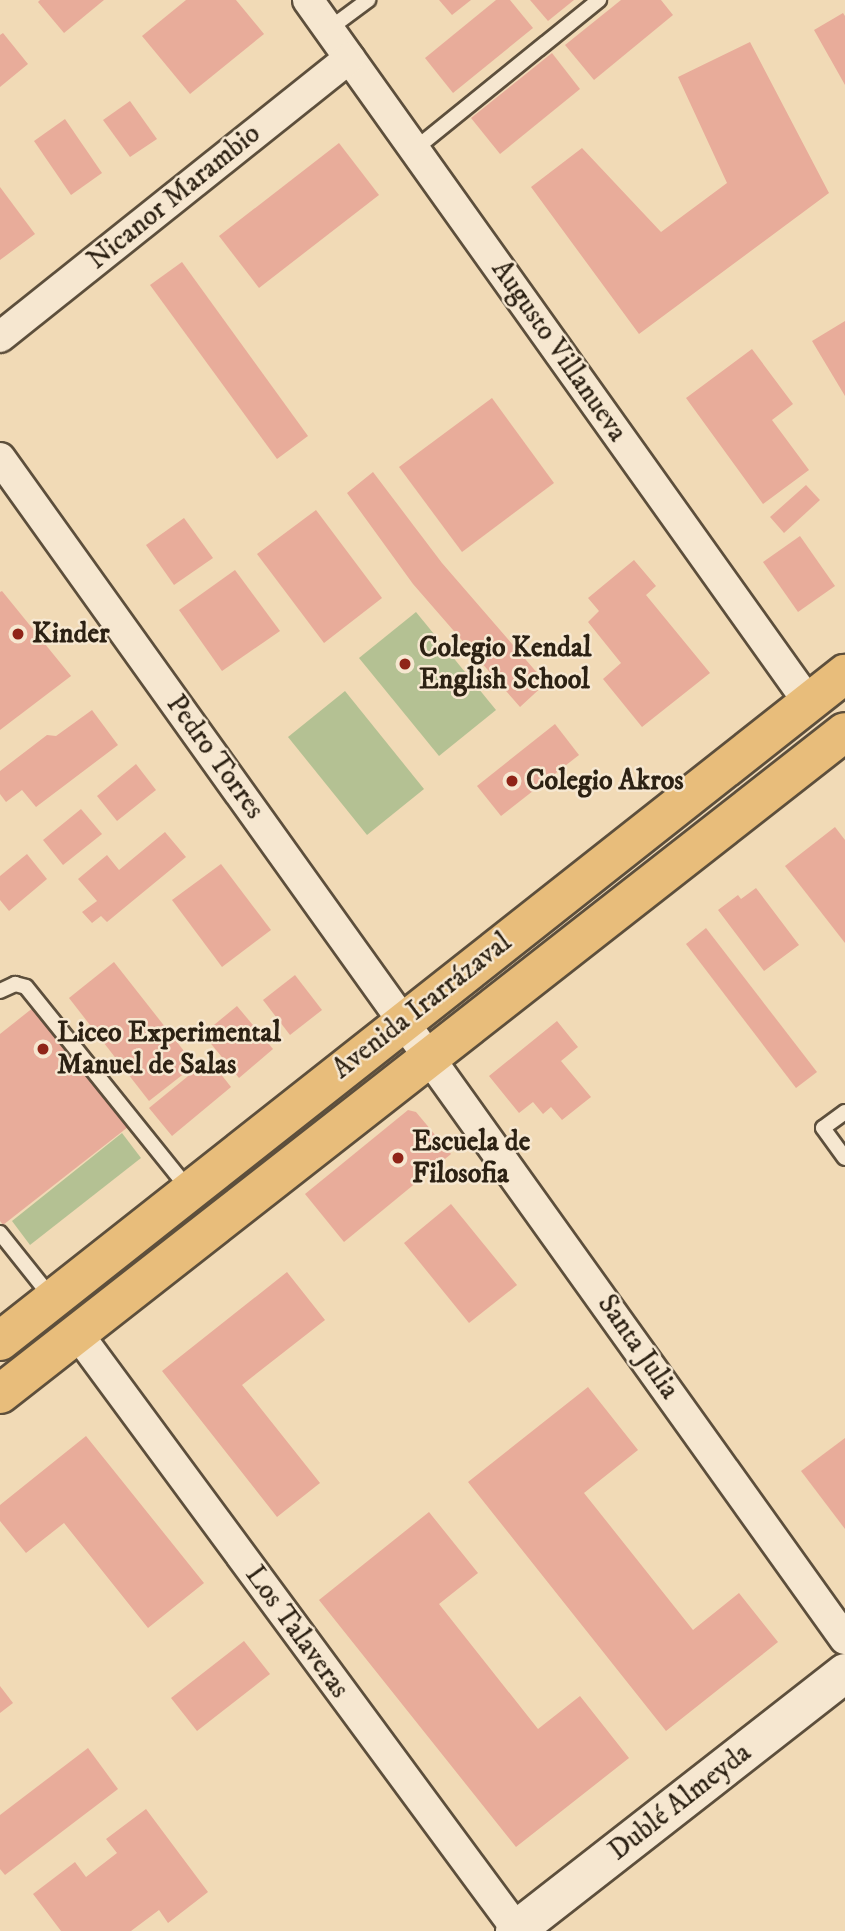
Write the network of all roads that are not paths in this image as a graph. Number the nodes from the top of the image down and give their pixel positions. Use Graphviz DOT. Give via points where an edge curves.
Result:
graph roads {
  1 [pos="308,0"];
  2 [pos="368,0"];
  3 [pos="598,0"];
  4 [pos="329,30"];
  5 [pos="349,58"];
  6 [pos="415,149"];
  7 [pos="0,337"];
  8 [pos="0,458"];
  9 [pos="845,674"];
  10 [pos="809,703"];
  11 [pos="842,741"];
  12 [pos="0,991"];
  13 [pos="404,1019"];
  14 [pos="431,1056"];
  15 [pos="845,1112"];
  16 [pos="845,1158"];
  17 [pos="190,1190"];
  18 [pos="0,1233"];
  19 [pos="53,1299"];
  20 [pos="77,1333"];
  21 [pos="0,1341"];
  22 [pos="0,1394"];
  23 [pos="845,1639"];
  24 [pos="845,1673"];
  25 [pos="516,1930"];
  1 -- 4 [label="street, Augusto Villanueva"];
  2 -- 4 [label="lane"];
  3 -- 6 [label="lane"];
  4 -- 5 [label="street, Augusto Villanueva"];
  5 -- 6 [label="street, Augusto Villanueva"];
  5 -- 7 [label="street, Nicanor Marambio"];
  6 -- 10 [label="street, Augusto Villanueva"];
  8 -- 13 [label="street, Pedro Torres"];
  9 -- 10 [label="main road, Avenida Irarrázaval"];
  10 -- 13 [label="main road, Avenida Irarrázaval"];
  11 -- 14 [label="main road, Avenida Irarrázaval"];
  12 -- 17 [label="lane" via="15,984 26,987"];
  13 -- 14 [label="street, Pedro Torres"];
  13 -- 17 [label="main road, Avenida Irarrázaval"];
  14 -- 20 [label="main road, Avenida Irarrázaval"];
  14 -- 23 [label="street, Santa Julia"];
  15 -- 16 [label="lane" via="823,1128"];
  17 -- 19 [label="main road, Avenida Irarrázaval"];
  18 -- 19 [label="lane"];
  19 -- 21 [label="main road, Avenida Irarrázaval"];
  20 -- 22 [label="main road, Avenida Irarrázaval"];
  20 -- 25 [label="street, Los Talaveras"];
  24 -- 25 [label="main road, Dublé Almeyda"];
}
